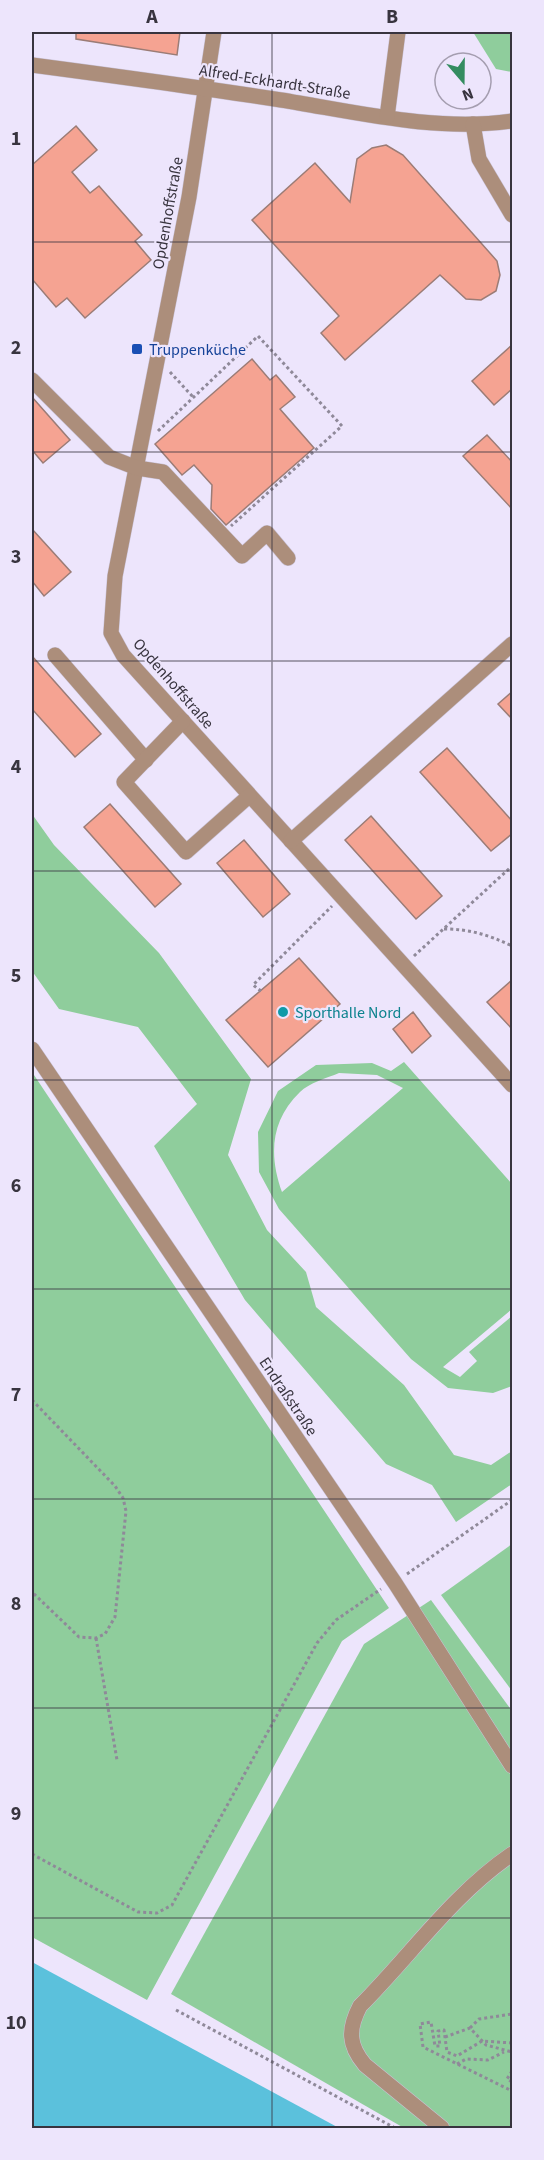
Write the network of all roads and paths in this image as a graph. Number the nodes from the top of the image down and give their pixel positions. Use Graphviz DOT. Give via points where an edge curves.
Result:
graph roads {
  1 [pos="214,32"];
  2 [pos="398,32"];
  3 [pos="32,65"];
  4 [pos="206,88"];
  5 [pos="387,117"];
  6 [pos="513,121"];
  7 [pos="473,124"];
  8 [pos="513,215"];
  9 [pos="157,367"];
  10 [pos="32,381"];
  11 [pos="193,397"];
  12 [pos="157,432"];
  13 [pos="137,468"];
  14 [pos="221,534"];
  15 [pos="288,558"];
  16 [pos="513,644"];
  17 [pos="55,655"];
  18 [pos="183,721"];
  19 [pos="146,760"];
  20 [pos="249,796"];
  21 [pos="291,841"];
  22 [pos="513,866"];
  23 [pos="342,896"];
  24 [pos="444,929"];
  25 [pos="513,946"];
  26 [pos="404,965"];
  27 [pos="261,991"];
  28 [pos="32,1049"];
  29 [pos="513,1085"];
  30 [pos="32,1400"];
  31 [pos="513,1500"];
  32 [pos="395,1583"];
  33 [pos="32,1592"];
  34 [pos="96,1638"];
  35 [pos="117,1761"];
  36 [pos="513,1766"];
  37 [pos="32,1854"];
  38 [pos="513,1854"];
  39 [pos="176,2010"];
  40 [pos="513,2014"];
  41 [pos="470,2028"];
  42 [pos="445,2037"];
  43 [pos="482,2041"];
  44 [pos="513,2043"];
  45 [pos="505,2051"];
  46 [pos="513,2052"];
  47 [pos="457,2064"];
  48 [pos="513,2072"];
  49 [pos="513,2082"];
  50 [pos="513,2091"];
  51 [pos="395,2128"];
  52 [pos="442,2128"];
  1 -- 4 [label="street, Opdenhoffstraße"];
  2 -- 5 [label="street"];
  3 -- 4 [label="street, Alfred-Eckhardt-Straße"];
  4 -- 5 [label="street, Alfred-Eckhardt-Straße"];
  4 -- 9 [label="street, Opdenhoffstraße"];
  5 -- 7 [label="street, Alfred-Eckhardt-Straße"];
  6 -- 7 [label="street, Alfred-Eckhardt-Straße"];
  7 -- 8 [label="street" via="479,159"];
  9 -- 11 [label="path" via="167,369"];
  9 -- 13 [label="street, Opdenhoffstraße"];
  10 -- 13 [label="street" via="109,458"];
  11 -- 12 [label="path"];
  11 -- 14 [label="path" via="258,336 342,426"];
  13 -- 14 [label="street" via="164,472"];
  13 -- 18 [label="street, Opdenhoffstraße" via="115,576 111,633 123,655"];
  14 -- 15 [label="street" via="242,556 267,533"];
  16 -- 21 [label="street"];
  17 -- 19 [label="street"];
  18 -- 19 [label="street"];
  18 -- 20 [label="street, Opdenhoffstraße"];
  19 -- 20 [label="street" via="124,783 186,852"];
  20 -- 21 [label="street, Opdenhoffstraße"];
  21 -- 23 [label="street, Opdenhoffstraße"];
  22 -- 24 [label="path"];
  23 -- 26 [label="street, Opdenhoffstraße"];
  23 -- 27 [label="path" via="253,985"];
  24 -- 25 [label="path" via="487,934"];
  24 -- 26 [label="path"];
  26 -- 29 [label="street, Opdenhoffstraße"];
  28 -- 32 [label="street, Endraßstraße"];
  30 -- 34 [label="path" via="123,1498 126,1511 115,1617 111,1627"];
  31 -- 32 [label="path"];
  32 -- 36 [label="street, Endraßstraße"];
  32 -- 37 [label="path" via="357,1604 322,1635 172,1905 156,1913 138,1912"];
  33 -- 34 [label="path" via="79,1637"];
  34 -- 35 [label="path"];
  38 -- 52 [label="street" via="475,1881 450,1906 354,2017 350,2034 356,2055"];
  39 -- 51 [label="path"];
  40 -- 41 [label="path" via="479,2019"];
  41 -- 42 [label="path"];
  41 -- 43 [label="path"];
  42 -- 43 [label="path" via="447,2052 457,2056"];
  42 -- 47 [label="path" via="444,2030 438,2031 440,2046 435,2046 431,2022 420,2024 423,2048"];
  43 -- 44 [label="path"];
  43 -- 45 [label="path"];
  45 -- 46 [label="path"];
  45 -- 47 [label="path" via="488,2060"];
  47 -- 50 [label="path"];
  48 -- 49 [label="path" via="507,2079"];
}
